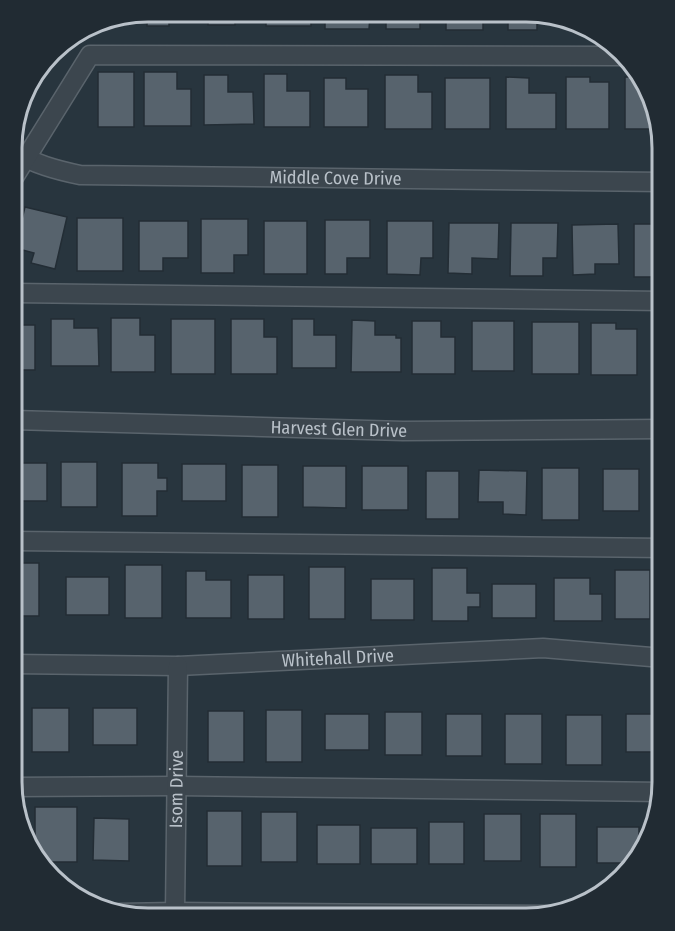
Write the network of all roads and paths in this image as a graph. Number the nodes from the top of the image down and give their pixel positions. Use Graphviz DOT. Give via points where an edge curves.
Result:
graph roads {
  1 [pos="612,56"];
  2 [pos="22,151"];
  3 [pos="22,156"];
  4 [pos="652,182"];
  5 [pos="22,293"];
  6 [pos="652,301"];
  7 [pos="22,420"];
  8 [pos="652,429"];
  9 [pos="22,541"];
  10 [pos="652,548"];
  11 [pos="652,656"];
  12 [pos="22,664"];
  13 [pos="178,666"];
  14 [pos="177,786"];
  15 [pos="23,787"];
  16 [pos="652,792"];
  17 [pos="175,908"];
  1 -- 2 [label="street" via="90,55"];
  3 -- 4 [label="street, Middle Cove Drive" via="53,170 80,175"];
  5 -- 6 [label="street"];
  7 -- 8 [label="street, Harvest Glen Drive" via="403,430"];
  9 -- 10 [label="street"];
  11 -- 13 [label="street, Whitehall Drive" via="543,648"];
  12 -- 13 [label="street, Whitehall Drive"];
  13 -- 14 [label="street, Isom Drive"];
  14 -- 15 [label="street"];
  14 -- 16 [label="street"];
  14 -- 17 [label="street, Isom Drive"];
}
